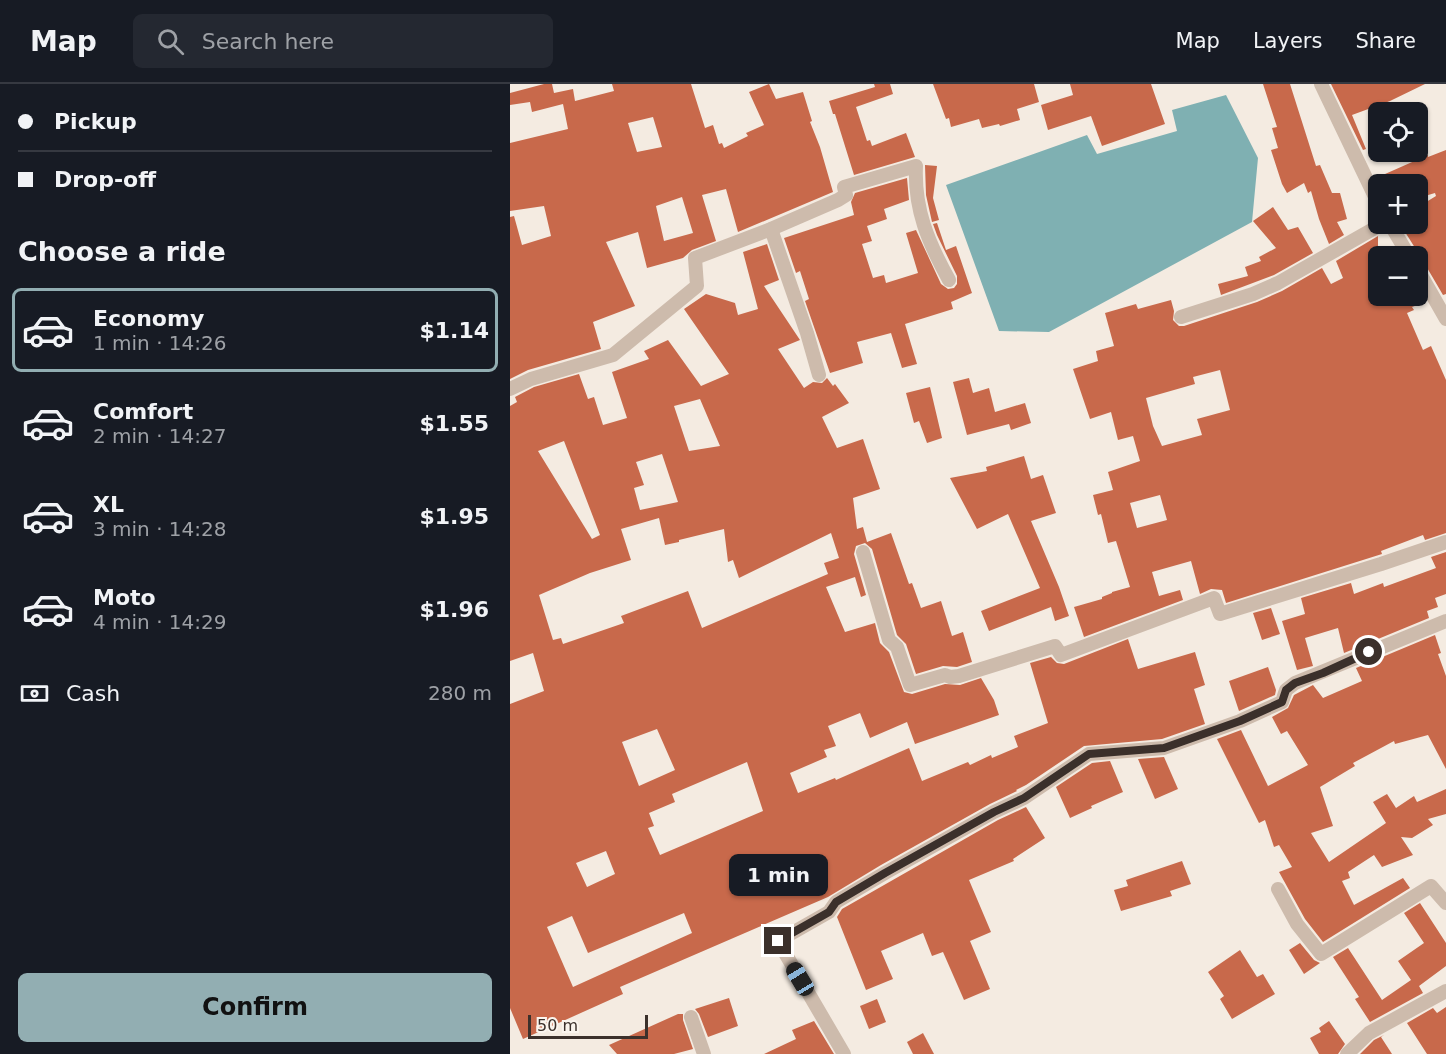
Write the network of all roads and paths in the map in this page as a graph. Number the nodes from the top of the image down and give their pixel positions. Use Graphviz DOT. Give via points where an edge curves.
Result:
graph roads {
  1 [pos="1321,84"];
  2 [pos="1368,182"];
  3 [pos="771,229"];
  4 [pos="1368,232"];
  5 [pos="949,280"];
  6 [pos="1428,288"];
  7 [pos="1181,317"];
  8 [pos="1446,319"];
  9 [pos="819,375"];
  10 [pos="510,389"];
  11 [pos="1446,542"];
  12 [pos="863,552"];
  13 [pos="1446,621"];
  14 [pos="1278,889"];
  15 [pos="1446,903"];
  16 [pos="1446,991"];
  17 [pos="691,1017"];
  18 [pos="704,1054"];
  19 [pos="844,1054"];
  20 [pos="1347,1054"];
  1 -- 2 [label="street"];
  3 -- 5 [label="street" via="846,195 844,187 916,166 920,215"];
  3 -- 9 [label="street"];
  3 -- 10 [label="street" via="695,258 697,286 613,355"];
  4 -- 7 [label="street" via="1278,283"];
  6 -- 8 [label="street"];
  11 -- 12 [label="street" via="1220,614 1214,598 1061,655 1055,645 959,676 945,675 910,685 897,647 889,640"];
  13 -- 19 [label="street" via="1295,683 1286,690 1282,702 1240,721 1164,748 1089,754 1024,798 885,873 778,941"];
  14 -- 15 [label="street" via="1297,924 1321,954 1431,885"];
  16 -- 20 [label="street" via="1369,1033"];
  17 -- 18 [label="street"];
}
